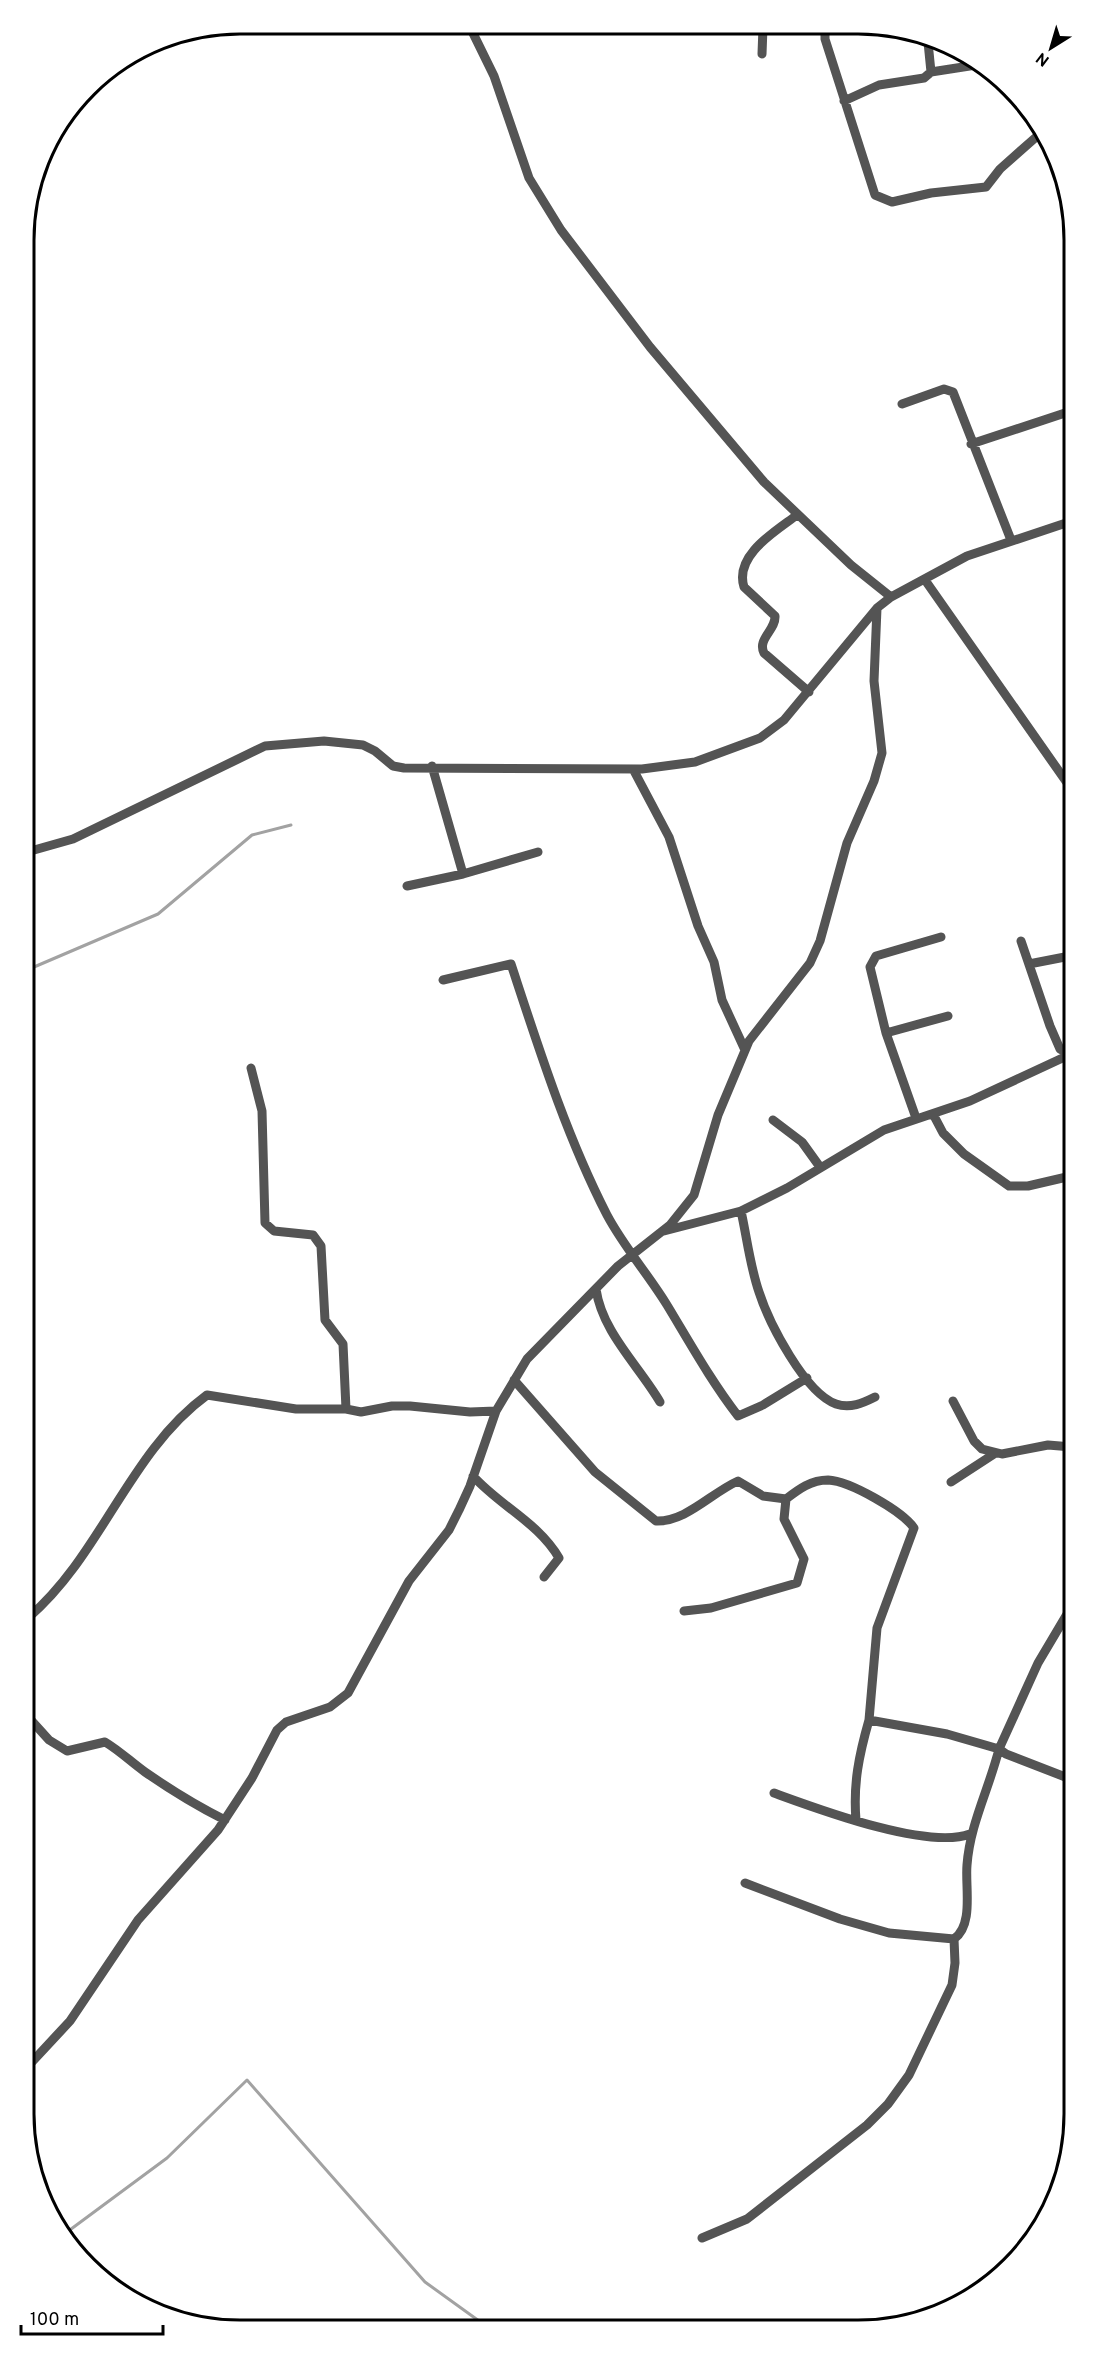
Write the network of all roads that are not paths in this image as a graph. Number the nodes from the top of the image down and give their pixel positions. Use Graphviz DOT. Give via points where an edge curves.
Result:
graph roads {
  1 [pos="763,34"];
  2 [pos="825,34"];
  3 [pos="474,35"];
  4 [pos="928,46"];
  5 [pos="762,54"];
  6 [pos="968,66"];
  7 [pos="930,72"];
  8 [pos="844,101"];
  9 [pos="1036,137"];
  10 [pos="902,404"];
  11 [pos="1064,413"];
  12 [pos="971,444"];
  13 [pos="797,515"];
  14 [pos="1064,524"];
  15 [pos="1011,540"];
  16 [pos="925,580"];
  17 [pos="891,597"];
  18 [pos="877,608"];
  19 [pos="808,692"];
  20 [pos="432,766"];
  21 [pos="633,769"];
  22 [pos="1064,778"];
  23 [pos="35,850"];
  24 [pos="538,852"];
  25 [pos="464,874"];
  26 [pos="407,886"];
  27 [pos="940,937"];
  28 [pos="1021,941"];
  29 [pos="1064,957"];
  30 [pos="1029,964"];
  31 [pos="443,980"];
  32 [pos="948,1016"];
  33 [pos="886,1033"];
  34 [pos="745,1050"];
  35 [pos="1064,1051"];
  36 [pos="1064,1058"];
  37 [pos="251,1068"];
  38 [pos="933,1114"];
  39 [pos="916,1119"];
  40 [pos="773,1120"];
  41 [pos="820,1167"];
  42 [pos="1064,1178"];
  43 [pos="741,1211"];
  44 [pos="662,1232"];
  45 [pos="632,1257"];
  46 [pos="596,1289"];
  47 [pos="807,1378"];
  48 [pos="514,1380"];
  49 [pos="875,1397"];
  50 [pos="953,1401"];
  51 [pos="660,1402"];
  52 [pos="346,1409"];
  53 [pos="496,1411"];
  54 [pos="1064,1446"];
  55 [pos="994,1454"];
  56 [pos="473,1476"];
  57 [pos="951,1482"];
  58 [pos="786,1499"];
  59 [pos="544,1577"];
  60 [pos="684,1611"];
  61 [pos="34,1613"];
  62 [pos="1064,1619"];
  63 [pos="869,1720"];
  64 [pos="34,1724"];
  65 [pos="999,1749"];
  66 [pos="1064,1777"];
  67 [pos="774,1793"];
  68 [pos="225,1820"];
  69 [pos="856,1820"];
  70 [pos="970,1834"];
  71 [pos="745,1883"];
  72 [pos="954,1939"];
  73 [pos="34,2060"];
  74 [pos="702,2238"];
  1 -- 5 [label="street"];
  2 -- 8 [label="street"];
  3 -- 13 [label="street" via="494,76 529,178 561,230 650,347 764,482"];
  4 -- 7 [label="street"];
  6 -- 7 [label="street"];
  7 -- 8 [label="street" via="924,78 879,85"];
  8 -- 9 [label="street" via="875,195 892,202 986,187"];
  10 -- 12 [label="street" via="949,389"];
  11 -- 12 [label="street"];
  12 -- 15 [label="street"];
  13 -- 17 [label="street"];
  13 -- 19 [label="street" via="753,551 742,581 775,616 762,644 764,653"];
  14 -- 15 [label="street"];
  15 -- 16 [label="street" via="968,556"];
  16 -- 17 [label="street"];
  16 -- 22 [label="street"];
  17 -- 18 [label="street"];
  18 -- 19 [label="street"];
  18 -- 34 [label="street" via="874,681 882,753 874,781 847,843 814,953"];
  19 -- 21 [label="street" via="784,720 760,738 695,762"];
  20 -- 21 [label="street"];
  20 -- 23 [label="street" via="393,766 363,745 324,741 265,746 73,839"];
  20 -- 25 [label="street"];
  21 -- 34 [label="street" via="669,837 714,962 722,1000"];
  24 -- 25 [label="street"];
  25 -- 26 [label="street"];
  27 -- 33 [label="street" via="872,960 870,967"];
  28 -- 30 [label="street"];
  29 -- 30 [label="street"];
  30 -- 35 [label="street" via="1050,1026"];
  31 -- 45 [label="street" via="511,964 555,1097 607,1215"];
  32 -- 33 [label="street"];
  33 -- 39 [label="street"];
  34 -- 44 [label="street" via="718,1115 694,1194"];
  36 -- 38 [label="street"];
  37 -- 52 [label="street" via="262,1111 265,1223 274,1232 313,1235 321,1246 325,1320 343,1344"];
  38 -- 39 [label="street"];
  38 -- 42 [label="street" via="943,1133 964,1154 1009,1186"];
  39 -- 41 [label="street" via="884,1130"];
  40 -- 41 [label="street" via="802,1142"];
  41 -- 43 [label="street"];
  43 -- 44 [label="street"];
  43 -- 47 [label="street" via="766,1312"];
  44 -- 45 [label="street"];
  45 -- 46 [label="street"];
  45 -- 47 [label="street" via="643,1268 707,1376 738,1416"];
  46 -- 48 [label="street" via="543,1341"];
  46 -- 51 [label="street" via="601,1310 615,1335"];
  47 -- 49 [label="street" via="824,1398 837,1404 848,1407"];
  48 -- 53 [label="street"];
  48 -- 58 [label="street" via="596,1472 656,1521 678,1517 738,1481 763,1496"];
  50 -- 55 [label="street" via="974,1441"];
  52 -- 53 [label="street" via="361,1412 410,1406"];
  52 -- 61 [label="street" via="296,1409 207,1395 185,1411 151,1450 83,1555"];
  53 -- 56 [label="street"];
  54 -- 55 [label="street" via="1048,1445"];
  55 -- 57 [label="street"];
  56 -- 59 [label="street" via="490,1495 551,1544 559,1558"];
  56 -- 68 [label="street" via="449,1530 409,1581 348,1693 330,1707 286,1722 277,1730"];
  58 -- 60 [label="street" via="784,1520 804,1559 797,1583 711,1608"];
  58 -- 63 [label="street" via="817,1481 836,1481 890,1505 907,1517 914,1528 877,1628"];
  62 -- 65 [label="street" via="1038,1664"];
  63 -- 65 [label="street" via="947,1734"];
  63 -- 69 [label="street" via="854,1789"];
  64 -- 68 [label="street" via="49,1740 67,1751 105,1742 199,1807"];
  65 -- 66 [label="street"];
  65 -- 70 [label="street"];
  67 -- 69 [label="street"];
  68 -- 73 [label="street" via="138,1920 70,2021"];
  69 -- 70 [label="street" via="936,1837 959,1838"];
  70 -- 72 [label="street" via="966,1921 961,1934"];
  71 -- 72 [label="street" via="889,1933"];
  72 -- 74 [label="street" via="952,1985 909,2075 888,2104 867,2125 747,2219"];
}
